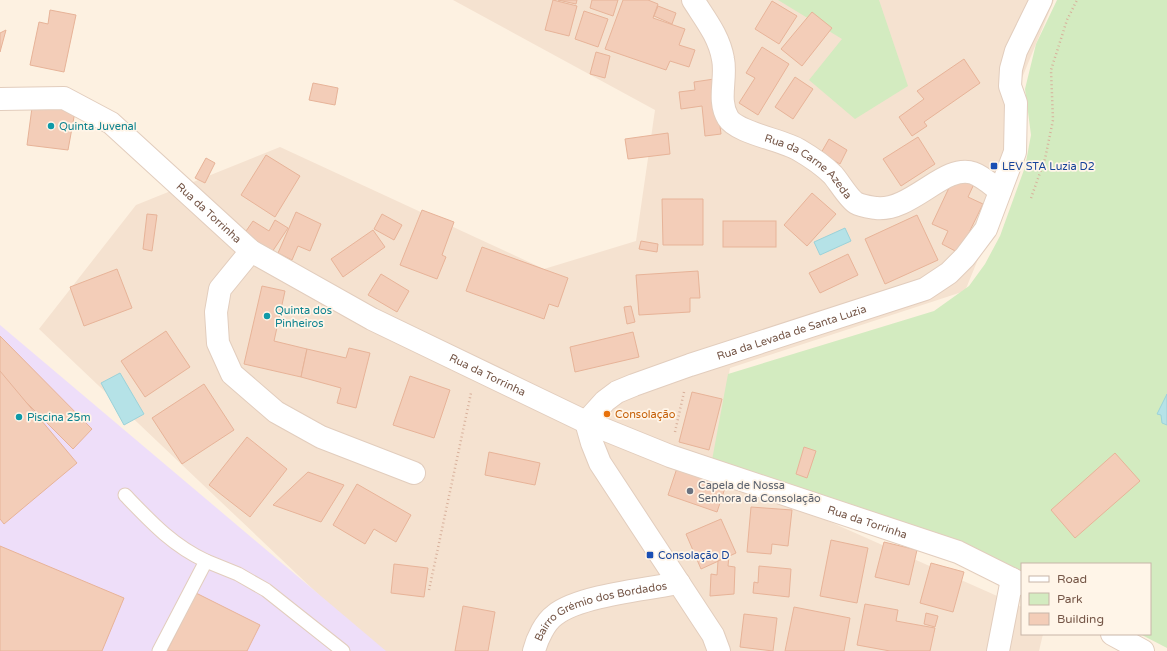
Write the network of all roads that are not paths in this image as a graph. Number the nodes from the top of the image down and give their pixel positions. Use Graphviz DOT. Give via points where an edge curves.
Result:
graph roads {
  1 [pos="693,0"];
  2 [pos="1041,0"];
  3 [pos="0,99"];
  4 [pos="1000,191"];
  5 [pos="251,250"];
  6 [pos="586,422"];
  7 [pos="414,473"];
  8 [pos="125,495"];
  9 [pos="206,561"];
  10 [pos="1017,581"];
  11 [pos="679,583"];
  12 [pos="1114,635"];
  13 [pos="158,651"];
  14 [pos="343,651"];
  15 [pos="534,651"];
  16 [pos="719,651"];
  17 [pos="998,651"];
  18 [pos="1142,651"];
  1 -- 4 [label="street, Rua da Carne Azeda" via="717,37 724,60 723,104 728,119 739,127 793,146 810,157 832,174 855,203 878,208 901,204 960,171 973,173"];
  2 -- 4 [label="street, Rua da Levada de Santa Luzia" via="1016,51 1011,69 1010,86 1016,103 1015,152"];
  3 -- 5 [label="street, Rua da Torrinha" via="64,98 110,123"];
  4 -- 6 [label="street, Rua da Levada de Santa Luzia" via="986,229 965,257 949,273 925,289 690,364 617,392"];
  5 -- 6 [label="street, Rua da Torrinha" via="372,319"];
  5 -- 7 [label="street" via="220,289 216,312 218,343 232,374 276,412 320,437"];
  6 -- 10 [label="street, Rua da Torrinha" via="670,456 958,552"];
  6 -- 11 [label="street" via="600,463"];
  8 -- 9 [label="lane" via="171,540"];
  9 -- 13 [label="lane"];
  9 -- 14 [label="lane" via="238,574 266,590"];
  10 -- 17 [label="street"];
  11 -- 15 [label="street, Bairro Grémio dos Bordados" via="576,603 554,615 537,640"];
  11 -- 16 [label="street" via="713,635"];
  12 -- 18 [label="street"];
}
